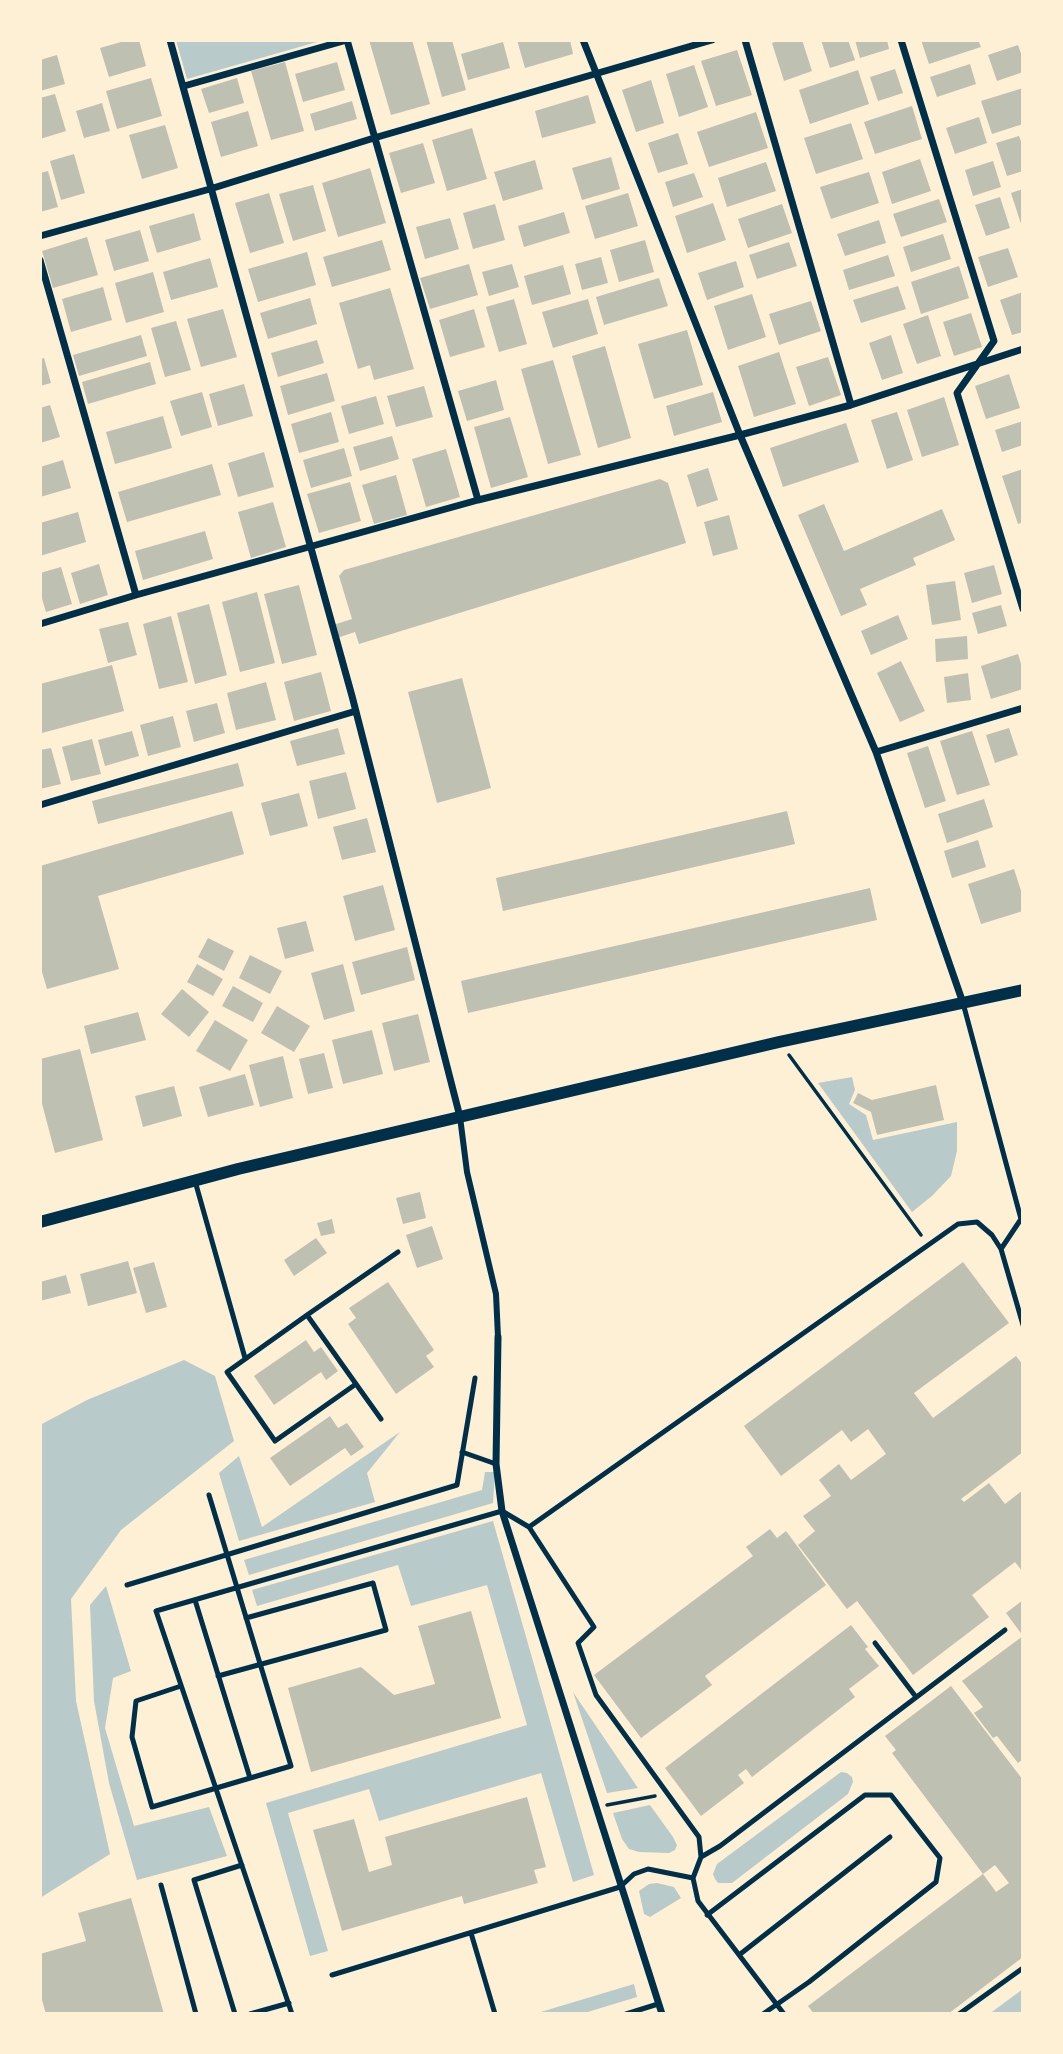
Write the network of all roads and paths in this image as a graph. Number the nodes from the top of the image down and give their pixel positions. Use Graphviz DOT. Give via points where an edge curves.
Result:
graph roads {
  1 [pos="170,40"];
  2 [pos="347,40"];
  3 [pos="583,40"];
  4 [pos="712,40"];
  5 [pos="745,40"];
  6 [pos="901,40"];
  7 [pos="596,74"];
  8 [pos="184,86"];
  9 [pos="374,138"];
  10 [pos="210,189"];
  11 [pos="40,236"];
  12 [pos="40,260"];
  13 [pos="1023,349"];
  14 [pos="979,363"];
  15 [pos="851,404"];
  16 [pos="740,435"];
  17 [pos="478,500"];
  18 [pos="310,546"];
  19 [pos="136,595"];
  20 [pos="1023,609"];
  21 [pos="40,624"];
  22 [pos="1023,708"];
  23 [pos="356,711"];
  24 [pos="876,752"];
  25 [pos="40,805"];
  26 [pos="1023,990"];
  27 [pos="962,1003"];
  28 [pos="779,1042"];
  29 [pos="460,1117"];
  30 [pos="195,1181"];
  31 [pos="40,1222"];
  32 [pos="928,1246"];
  33 [pos="1001,1249"];
  34 [pos="398,1252"];
  35 [pos="307,1314"];
  36 [pos="1023,1325"];
  37 [pos="498,1336"];
  38 [pos="246,1358"];
  39 [pos="475,1378"];
  40 [pos="356,1384"];
  41 [pos="381,1419"];
  42 [pos="462,1452"];
  43 [pos="496,1464"];
  44 [pos="209,1495"];
  45 [pos="502,1511"];
  46 [pos="529,1527"];
  47 [pos="227,1555"];
  48 [pos="127,1586"];
  49 [pos="237,1588"];
  50 [pos="195,1600"];
  51 [pos="246,1618"];
  52 [pos="1005,1630"];
  53 [pos="876,1643"];
  54 [pos="260,1665"];
  55 [pos="218,1676"];
  56 [pos="181,1686"];
  57 [pos="916,1697"];
  58 [pos="250,1779"];
  59 [pos="216,1788"];
  60 [pos="667,1793"];
  61 [pos="596,1807"];
  62 [pos="890,1837"];
  63 [pos="701,1857"];
  64 [pos="242,1865"];
  65 [pos="694,1878"];
  66 [pos="161,1885"];
  67 [pos="621,1887"];
  68 [pos="708,1915"];
  69 [pos="471,1933"];
  70 [pos="739,1955"];
  71 [pos="1023,1968"];
  72 [pos="332,1975"];
  73 [pos="289,2003"];
  74 [pos="658,2004"];
  75 [pos="196,2014"];
  76 [pos="235,2014"];
  77 [pos="250,2014"];
  78 [pos="292,2014"];
  79 [pos="495,2014"];
  80 [pos="626,2014"];
  81 [pos="662,2014"];
  82 [pos="763,2014"];
  83 [pos="785,2014"];
  84 [pos="959,2014"];
  1 -- 8 [label="street"];
  2 -- 8 [label="street"];
  2 -- 9 [label="street"];
  3 -- 7 [label="street"];
  4 -- 7 [label="street"];
  5 -- 15 [label="street"];
  6 -- 14 [label="street" via="994,341"];
  7 -- 9 [label="street"];
  7 -- 16 [label="street"];
  8 -- 10 [label="street"];
  9 -- 10 [label="street"];
  9 -- 17 [label="street"];
  10 -- 11 [label="street"];
  10 -- 18 [label="street"];
  12 -- 19 [label="street"];
  13 -- 14 [label="street"];
  14 -- 15 [label="street"];
  14 -- 20 [label="street" via="957,393"];
  15 -- 16 [label="street"];
  16 -- 17 [label="street"];
  16 -- 24 [label="street"];
  17 -- 18 [label="street"];
  18 -- 19 [label="street"];
  18 -- 23 [label="street"];
  19 -- 21 [label="street"];
  22 -- 24 [label="street"];
  23 -- 25 [label="street"];
  23 -- 29 [label="street"];
  24 -- 27 [label="street"];
  26 -- 27 [label="street"];
  27 -- 28 [label="street"];
  27 -- 33 [label="lane" via="1021,1219"];
  28 -- 29 [label="street"];
  28 -- 32 [label="path"];
  29 -- 30 [label="street"];
  29 -- 37 [label="street" via="467,1172 496,1294"];
  30 -- 31 [label="street"];
  30 -- 38 [label="lane"];
  32 -- 33 [label="lane" via="958,1224 977,1222"];
  32 -- 46 [label="lane"];
  33 -- 36 [label="lane"];
  34 -- 35 [label="lane"];
  35 -- 38 [label="lane"];
  35 -- 40 [label="lane"];
  37 -- 43 [label="street"];
  38 -- 40 [label="lane" via="227,1372 275,1441"];
  39 -- 42 [label="lane"];
  40 -- 41 [label="lane"];
  42 -- 43 [label="lane"];
  42 -- 47 [label="lane" via="457,1485"];
  43 -- 45 [label="street"];
  44 -- 47 [label="lane"];
  45 -- 46 [label="lane"];
  45 -- 49 [label="lane"];
  45 -- 61 [label="street"];
  46 -- 60 [label="lane" via="594,1627 578,1643 596,1695"];
  47 -- 48 [label="lane"];
  47 -- 49 [label="lane"];
  49 -- 50 [label="lane"];
  49 -- 51 [label="lane"];
  50 -- 55 [label="lane"];
  50 -- 56 [label="lane" via="156,1611"];
  51 -- 54 [label="lane"];
  51 -- 54 [label="lane" via="373,1583 386,1630"];
  52 -- 57 [label="lane"];
  53 -- 57 [label="lane"];
  54 -- 55 [label="lane"];
  54 -- 58 [label="lane" via="291,1766"];
  55 -- 58 [label="lane"];
  56 -- 59 [label="lane"];
  56 -- 59 [label="lane" via="136,1701 132,1737 152,1807"];
  57 -- 63 [label="lane"];
  58 -- 59 [label="lane"];
  59 -- 64 [label="lane"];
  60 -- 61 [label="path"];
  60 -- 63 [label="lane" via="699,1837"];
  61 -- 67 [label="street"];
  62 -- 70 [label="lane"];
  63 -- 65 [label="lane"];
  64 -- 73 [label="lane"];
  64 -- 76 [label="lane" via="194,1880"];
  65 -- 67 [label="lane" via="648,1869 634,1874"];
  65 -- 68 [label="lane" via="698,1901"];
  66 -- 75 [label="lane"];
  67 -- 69 [label="lane"];
  67 -- 74 [label="street"];
  68 -- 70 [label="lane"];
  68 -- 82 [label="lane" via="865,1795 891,1795 940,1858 936,1882"];
  69 -- 72 [label="lane"];
  69 -- 79 [label="lane"];
  70 -- 83 [label="lane"];
  71 -- 84 [label="lane"];
  73 -- 77 [label="lane"];
  73 -- 78 [label="lane"];
  74 -- 80 [label="lane"];
  74 -- 81 [label="street"];
}
